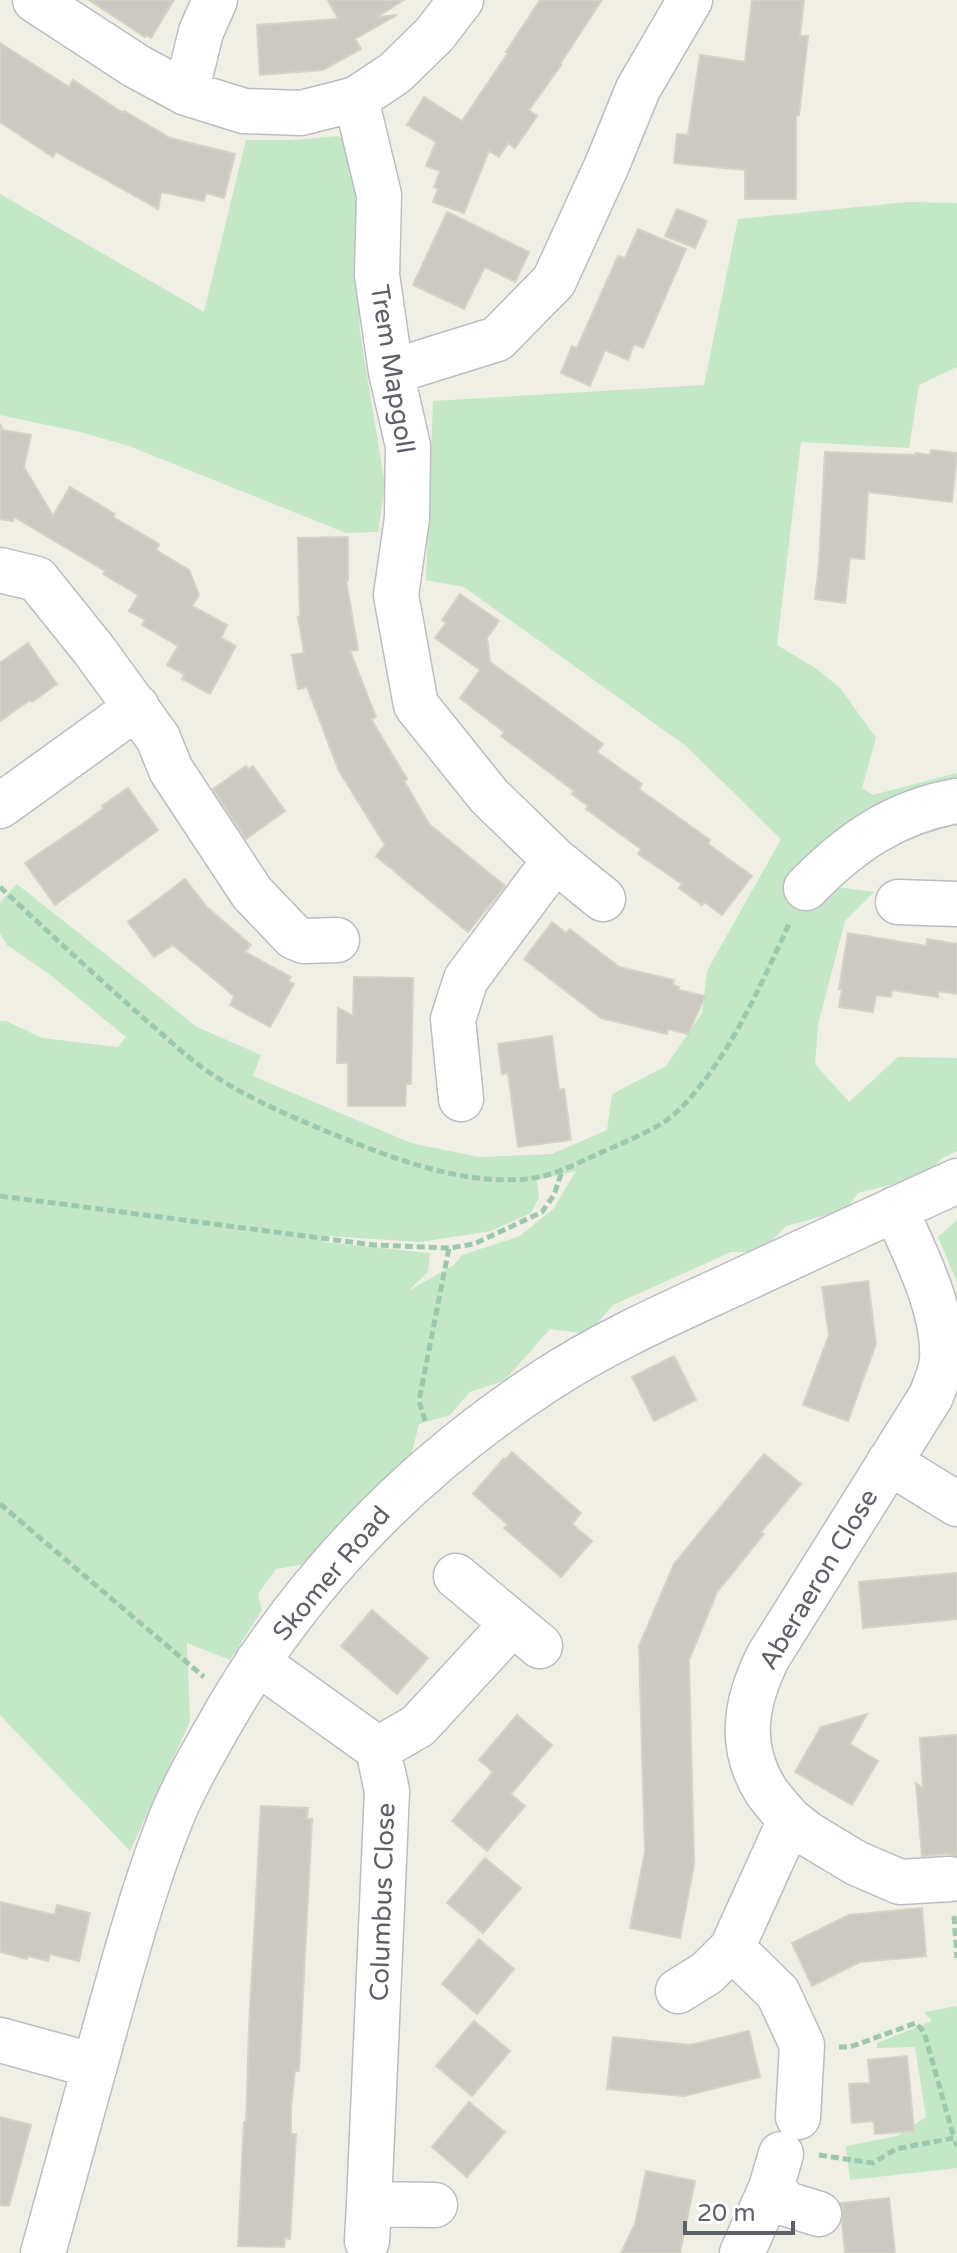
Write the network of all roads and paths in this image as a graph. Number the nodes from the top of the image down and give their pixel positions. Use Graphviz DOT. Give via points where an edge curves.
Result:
graph roads {
  1 [pos="35,0"];
  2 [pos="215,0"];
  3 [pos="461,0"];
  4 [pos="690,0"];
  5 [pos="186,93"];
  6 [pos="356,99"];
  7 [pos="391,372"];
  8 [pos="0,570"];
  9 [pos="137,707"];
  10 [pos="957,801"];
  11 [pos="0,806"];
  12 [pos="555,860"];
  13 [pos="806,888"];
  14 [pos="603,899"];
  15 [pos="898,902"];
  16 [pos="957,904"];
  17 [pos="337,940"];
  18 [pos="461,1099"];
  19 [pos="562,1170"];
  20 [pos="957,1181"];
  21 [pos="0,1196"];
  22 [pos="895,1209"];
  23 [pos="449,1248"];
  24 [pos="436,1460"];
  25 [pos="889,1462"];
  26 [pos="0,1504"];
  27 [pos="957,1504"];
  28 [pos="456,1576"];
  29 [pos="257,1662"];
  30 [pos="233,1700"];
  31 [pos="378,1749"];
  32 [pos="790,1820"];
  33 [pos="950,1879"];
  34 [pos="732,1948"];
  35 [pos="678,1991"];
  36 [pos="0,2040"];
  37 [pos="802,2045"];
  38 [pos="95,2066"];
  39 [pos="954,2138"];
  40 [pos="957,2146"];
  41 [pos="791,2153"];
  42 [pos="435,2205"];
  43 [pos="819,2214"];
  44 [pos="43,2253"];
  45 [pos="742,2253"];
  1 -- 5 [label="street"];
  2 -- 5 [label="street"];
  3 -- 6 [label="street" via="395,73"];
  4 -- 7 [label="street" via="638,89 554,281 497,339"];
  5 -- 6 [label="street" via="244,111 301,113"];
  6 -- 7 [label="street, Trem Mapgoll" via="379,195 377,275"];
  7 -- 12 [label="street, Trem Mapgoll" via="408,446 407,518 396,595 416,705 489,796"];
  8 -- 9 [label="street" via="37,579"];
  9 -- 11 [label="street"];
  9 -- 17 [label="street" via="171,770 252,893 294,937"];
  10 -- 13 [label="street" via="893,820 861,839"];
  12 -- 14 [label="street, Trem Mapgoll"];
  12 -- 18 [label="street" via="466,979 453,1019"];
  15 -- 16 [label="street"];
  19 -- 23 [label="path" via="542,1212 474,1244"];
  20 -- 22 [label="street, Skomer Road"];
  21 -- 23 [label="path" via="374,1245"];
  22 -- 24 [label="street, Skomer Road" via="592,1353"];
  22 -- 25 [label="street, Aberaeron Close" via="934,1303 942,1357 931,1396"];
  23 -- 24 [label="path" via="419,1401"];
  24 -- 29 [label="street, Skomer Road" via="362,1531"];
  25 -- 27 [label="street"];
  25 -- 32 [label="street, Aberaeron Close" via="769,1655 749,1705 750,1752 757,1774"];
  26 -- 30 [label="path"];
  28 -- 31 [label="street" via="526,1635 418,1726"];
  29 -- 30 [label="street, Skomer Road"];
  29 -- 31 [label="street"];
  30 -- 38 [label="street, Skomer Road" via="171,1818"];
  31 -- 42 [label="street, Columbus Close" via="387,1791 368,2222"];
  32 -- 33 [label="street, Aberaeron Close" via="856,1863 900,1882"];
  32 -- 34 [label="street"];
  34 -- 35 [label="street"];
  34 -- 37 [label="street" via="778,1993"];
  36 -- 38 [label="street"];
  37 -- 39 [label="path" via="850,2047 916,2023 924,2032"];
  37 -- 41 [label="street"];
  38 -- 44 [label="street, Skomer Road"];
  39 -- 40 [label="path"];
  39 -- 41 [label="path" via="896,2149 873,2163"];
  41 -- 43 [label="street" via="787,2204"];
  41 -- 45 [label="street"];
}
